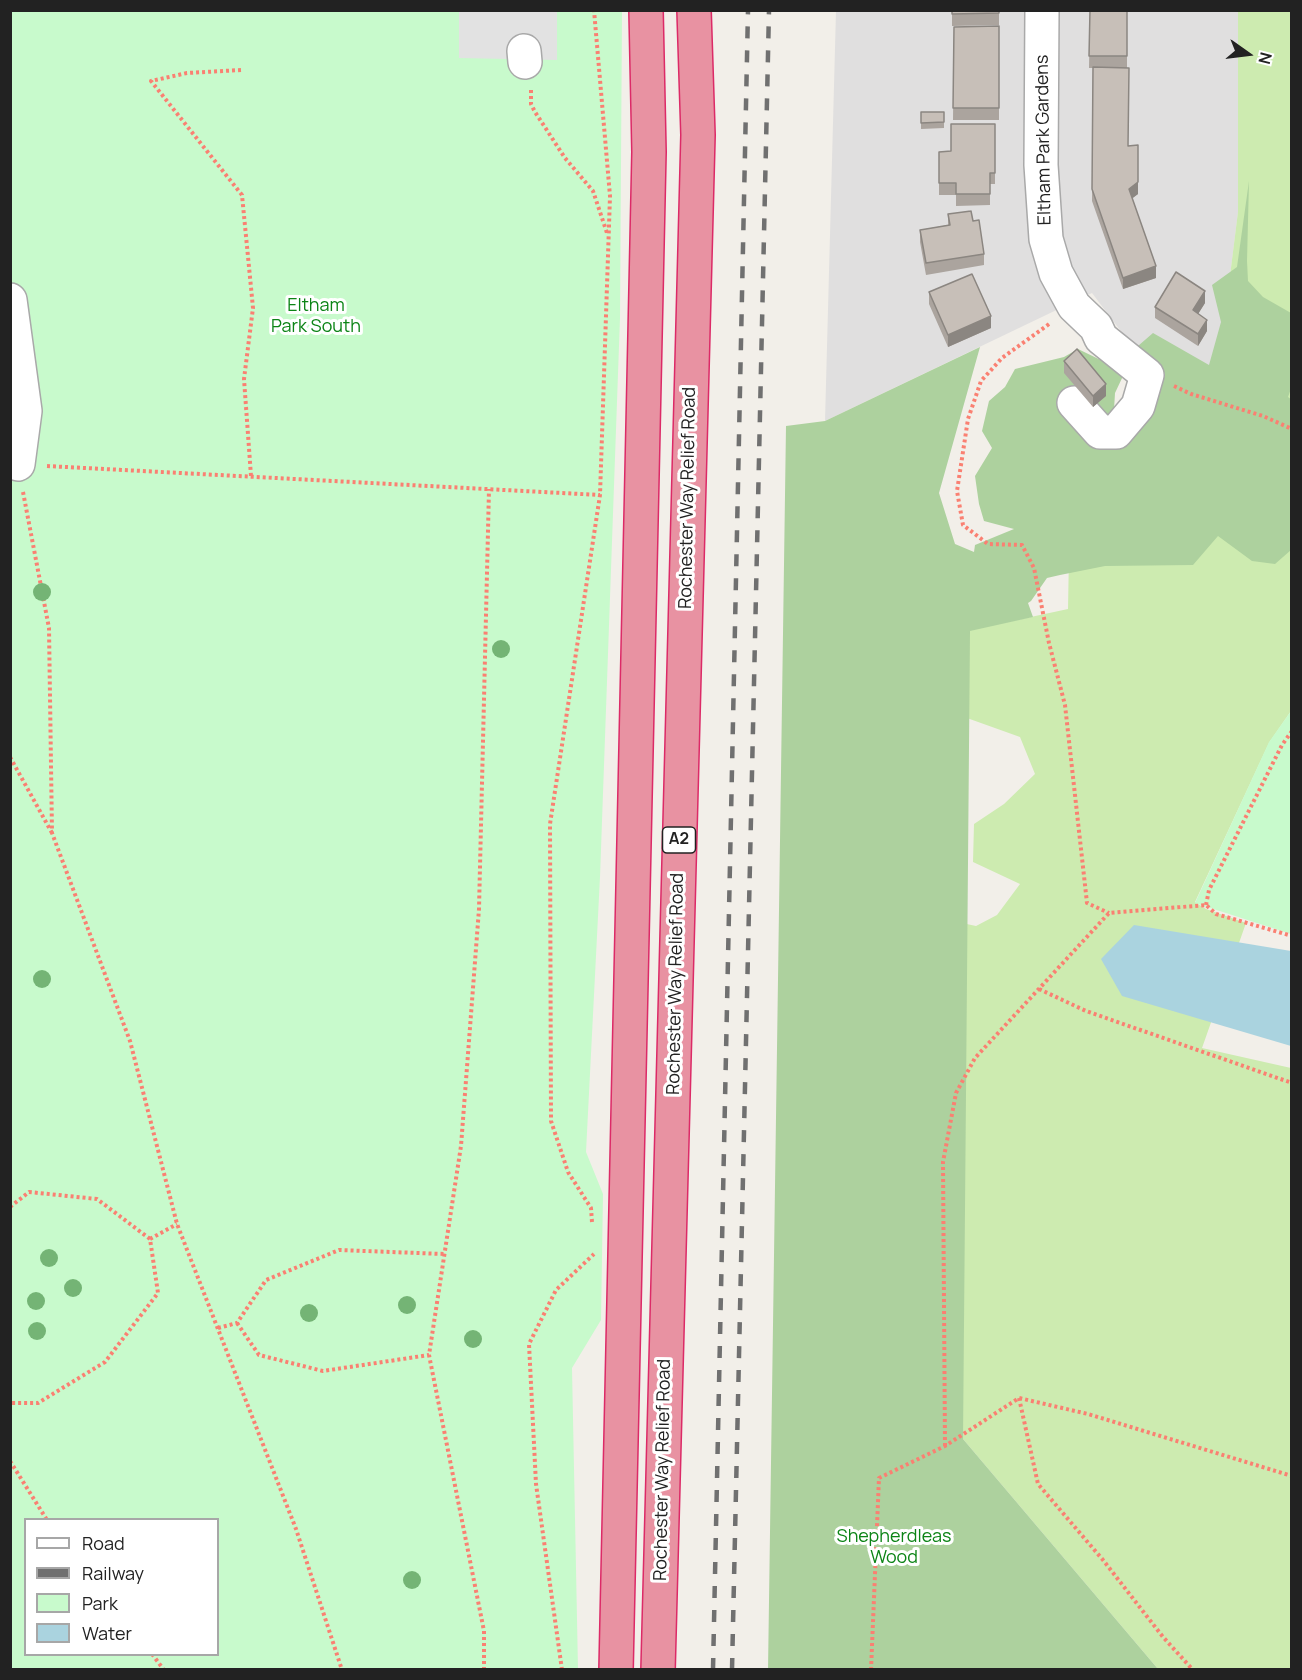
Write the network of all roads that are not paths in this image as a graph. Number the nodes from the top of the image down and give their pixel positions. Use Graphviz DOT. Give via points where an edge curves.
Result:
graph roads {
  1 [pos="646,10"];
  2 [pos="694,10"];
  3 [pos="1042,10"];
  4 [pos="10,300"];
  5 [pos="1074,403"];
  6 [pos="18,464"];
  7 [pos="616,1670"];
  8 [pos="658,1670"];
  1 -- 7 [label="highway" via="649,152"];
  2 -- 8 [label="highway, Rochester Way Relief Road / A2" via="698,135"];
  3 -- 5 [label="street, Eltham Park Gardens" via="1041,165 1046,239 1056,273 1101,338 1147,375 1138,405 1116,432 1100,432"];
  4 -- 6 [label="street" via="25,411"];
}
